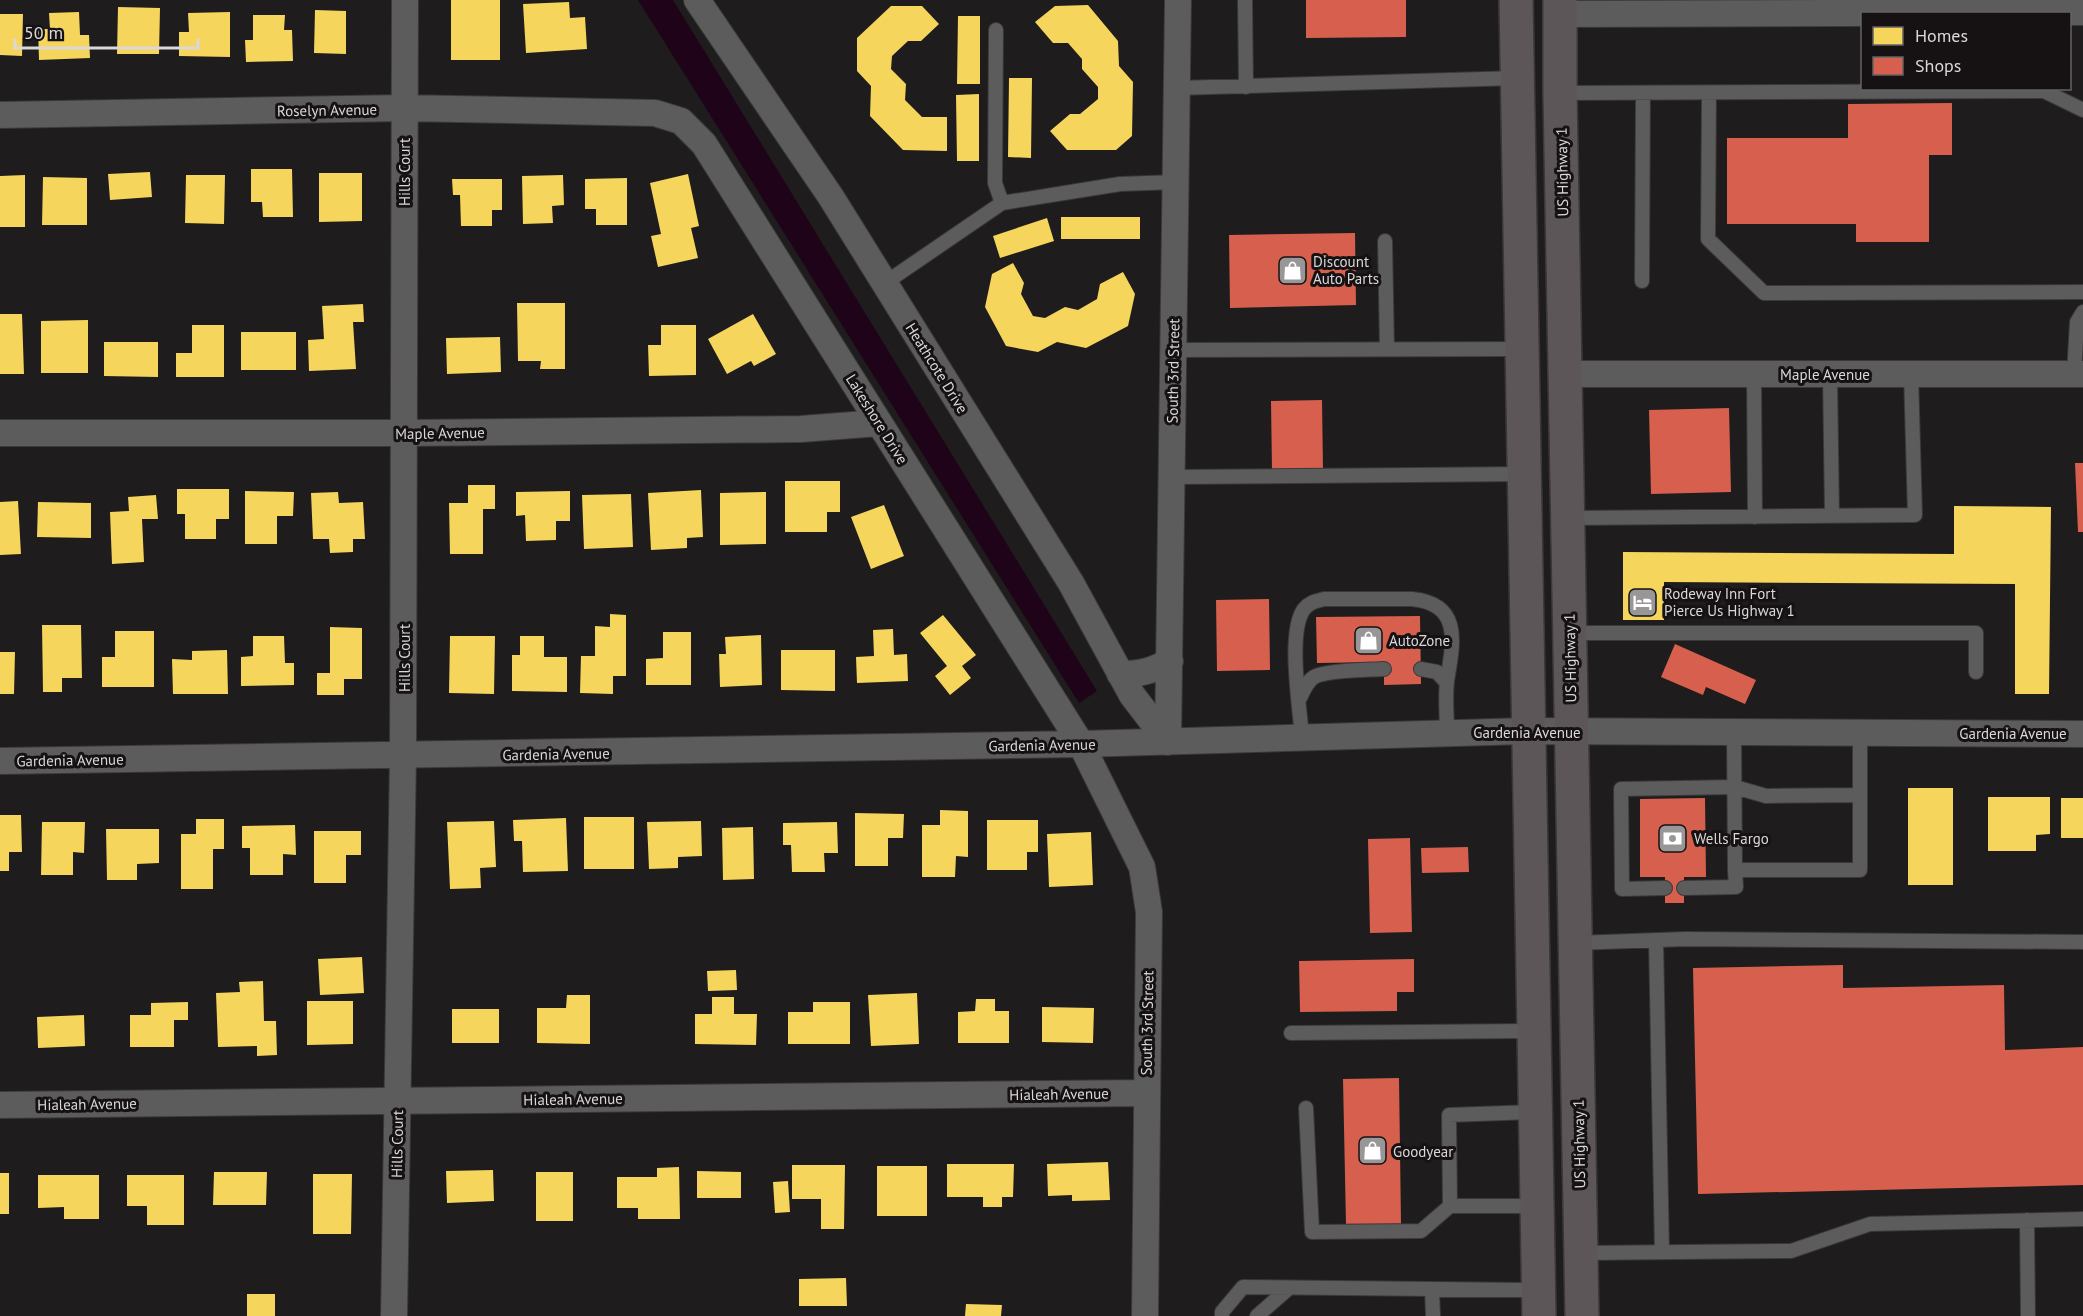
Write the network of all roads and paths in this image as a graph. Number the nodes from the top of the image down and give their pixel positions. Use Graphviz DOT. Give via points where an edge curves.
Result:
graph roads {
  1 [pos="405,0"];
  2 [pos="697,0"];
  3 [pos="1178,0"];
  4 [pos="1245,0"];
  5 [pos="1516,0"];
  6 [pos="1561,7"];
  7 [pos="1710,7"];
  8 [pos="2075,8"];
  9 [pos="996,30"];
  10 [pos="1518,78"];
  11 [pos="1246,87"];
  12 [pos="1177,88"];
  13 [pos="1560,93"];
  14 [pos="1643,93"];
  15 [pos="1709,93"];
  16 [pos="404,108"];
  17 [pos="2083,110"];
  18 [pos="655,113"];
  19 [pos="0,115"];
  20 [pos="1176,182"];
  21 [pos="1002,203"];
  22 [pos="1385,241"];
  23 [pos="1642,281"];
  24 [pos="885,284"];
  25 [pos="2083,292"];
  26 [pos="2083,312"];
  27 [pos="1387,349"];
  28 [pos="1523,349"];
  29 [pos="1174,350"];
  30 [pos="1566,374"];
  31 [pos="1754,374"];
  32 [pos="1830,374"];
  33 [pos="1911,374"];
  34 [pos="2078,374"];
  35 [pos="879,423"];
  36 [pos="404,433"];
  37 [pos="0,434"];
  38 [pos="1525,474"];
  39 [pos="1172,477"];
  40 [pos="1832,516"];
  41 [pos="1755,517"];
  42 [pos="1568,518"];
  43 [pos="1570,633"];
  44 [pos="1170,661"];
  45 [pos="1384,669"];
  46 [pos="1421,669"];
  47 [pos="1976,672"];
  48 [pos="1120,674"];
  49 [pos="1447,683"];
  50 [pos="1299,700"];
  51 [pos="1530,730"];
  52 [pos="1571,732"];
  53 [pos="1447,733"];
  54 [pos="1734,733"];
  55 [pos="1860,733"];
  56 [pos="2083,734"];
  57 [pos="1302,738"];
  58 [pos="1168,742"];
  59 [pos="1081,744"];
  60 [pos="403,756"];
  61 [pos="0,761"];
  62 [pos="1735,787"];
  63 [pos="1860,795"];
  64 [pos="1735,870"];
  65 [pos="1665,888"];
  66 [pos="1684,888"];
  67 [pos="1656,940"];
  68 [pos="2083,942"];
  69 [pos="1575,943"];
  70 [pos="1534,1031"];
  71 [pos="1291,1033"];
  72 [pos="1146,1093"];
  73 [pos="398,1101"];
  74 [pos="0,1105"];
  75 [pos="1306,1108"];
  76 [pos="1535,1112"];
  77 [pos="1537,1197"];
  78 [pos="1450,1206"];
  79 [pos="2083,1218"];
  80 [pos="2027,1220"];
  81 [pos="1662,1252"];
  82 [pos="1581,1253"];
  83 [pos="1289,1288"];
  84 [pos="1432,1290"];
  85 [pos="1539,1303"];
  86 [pos="394,1316"];
  87 [pos="1145,1316"];
  88 [pos="1222,1316"];
  89 [pos="1257,1316"];
  90 [pos="1433,1316"];
  91 [pos="1562,1316"];
  92 [pos="1582,1316"];
  93 [pos="2028,1316"];
  1 -- 16 [label="street, Hills Court"];
  2 -- 24 [label="street, Heathcote Drive"];
  3 -- 12 [label="street, South 3rd Street"];
  4 -- 11 [label="lane"];
  5 -- 10 [label="main road"];
  6 -- 7 [label="street"];
  6 -- 13 [label="main road, US Highway 1"];
  7 -- 8 [label="street"];
  9 -- 21 [label="lane" via="995,183"];
  10 -- 11 [label="lane"];
  10 -- 28 [label="main road"];
  11 -- 12 [label="lane"];
  12 -- 20 [label="street, South 3rd Street"];
  13 -- 14 [label="lane"];
  13 -- 30 [label="main road, US Highway 1"];
  14 -- 15 [label="lane"];
  14 -- 23 [label="lane"];
  15 -- 17 [label="lane" via="2044,91"];
  15 -- 25 [label="lane" via="1708,239 1764,292"];
  16 -- 18 [label="street, Roselyn Avenue"];
  16 -- 19 [label="street, Roselyn Avenue"];
  16 -- 36 [label="street, Hills Court"];
  18 -- 35 [label="street, Lakeshore Drive" via="681,121 704,144"];
  20 -- 21 [label="lane" via="1120,184"];
  20 -- 29 [label="street, South 3rd Street"];
  21 -- 24 [label="lane"];
  22 -- 27 [label="lane"];
  24 -- 48 [label="street, Heathcote Drive" via="1071,583"];
  26 -- 34 [label="lane" via="2077,322"];
  27 -- 28 [label="lane"];
  27 -- 29 [label="lane"];
  28 -- 38 [label="main road"];
  29 -- 39 [label="street, South 3rd Street"];
  30 -- 31 [label="street, Maple Avenue"];
  30 -- 42 [label="main road, US Highway 1"];
  31 -- 32 [label="street, Maple Avenue"];
  31 -- 41 [label="lane"];
  32 -- 33 [label="street, Maple Avenue"];
  32 -- 40 [label="lane"];
  33 -- 34 [label="street, Maple Avenue"];
  33 -- 40 [label="lane" via="1915,515"];
  35 -- 36 [label="street, Maple Avenue" via="801,429"];
  35 -- 59 [label="street, Lakeshore Drive"];
  36 -- 37 [label="street, Maple Avenue"];
  36 -- 60 [label="street, Hills Court"];
  38 -- 39 [label="lane"];
  38 -- 51 [label="main road"];
  39 -- 44 [label="street, South 3rd Street"];
  40 -- 41 [label="lane"];
  41 -- 42 [label="lane"];
  42 -- 43 [label="main road, US Highway 1"];
  43 -- 47 [label="lane" via="1976,633"];
  43 -- 52 [label="main road, US Highway 1"];
  44 -- 48 [label="street" via="1154,671"];
  44 -- 58 [label="street, South 3rd Street"];
  45 -- 50 [label="lane" via="1314,676"];
  46 -- 49 [label="lane" via="1437,672"];
  48 -- 58 [label="street, Heathcote Drive"];
  49 -- 50 [label="lane" via="1453,631 1439,606 1412,599 1324,599 1311,602 1300,621 1294,661"];
  49 -- 53 [label="lane"];
  50 -- 57 [label="lane"];
  51 -- 52 [label="street, Gardenia Avenue"];
  51 -- 53 [label="street, Gardenia Avenue"];
  51 -- 70 [label="main road"];
  52 -- 54 [label="street, Gardenia Avenue"];
  52 -- 69 [label="main road, US Highway 1"];
  53 -- 57 [label="street, Gardenia Avenue"];
  54 -- 55 [label="street, Gardenia Avenue"];
  54 -- 62 [label="lane"];
  55 -- 56 [label="street, Gardenia Avenue"];
  55 -- 63 [label="lane"];
  57 -- 58 [label="street, Gardenia Avenue"];
  58 -- 59 [label="street, Gardenia Avenue"];
  59 -- 60 [label="street, Gardenia Avenue"];
  59 -- 72 [label="street, South 3rd Street" via="1142,867 1149,912"];
  60 -- 61 [label="street, Gardenia Avenue"];
  60 -- 73 [label="street, Hills Court"];
  62 -- 63 [label="lane" via="1766,796"];
  62 -- 64 [label="lane"];
  62 -- 65 [label="lane" via="1621,789 1622,889"];
  63 -- 64 [label="lane" via="1860,870"];
  64 -- 66 [label="lane" via="1736,887"];
  67 -- 68 [label="lane"];
  67 -- 69 [label="lane"];
  67 -- 81 [label="lane"];
  69 -- 82 [label="main road, US Highway 1"];
  70 -- 71 [label="lane"];
  70 -- 76 [label="main road"];
  72 -- 73 [label="street, Hialeah Avenue"];
  72 -- 87 [label="street, South 3rd Street"];
  73 -- 74 [label="street, Hialeah Avenue"];
  73 -- 86 [label="street, Hills Court"];
  75 -- 78 [label="lane" via="1312,1232 1421,1231"];
  76 -- 77 [label="main road"];
  76 -- 78 [label="lane" via="1449,1115"];
  77 -- 78 [label="lane"];
  77 -- 82 [label="main road" via="1556,1234 1568,1247"];
  77 -- 85 [label="main road"];
  79 -- 80 [label="lane"];
  80 -- 81 [label="lane" via="1870,1224 1791,1251"];
  80 -- 93 [label="lane"];
  81 -- 82 [label="lane"];
  82 -- 92 [label="main road, US Highway 1"];
  83 -- 84 [label="lane"];
  83 -- 88 [label="lane" via="1243,1287"];
  83 -- 89 [label="lane"];
  84 -- 85 [label="lane"];
  84 -- 90 [label="lane"];
  85 -- 91 [label="main road" via="1548,1298"];
}
